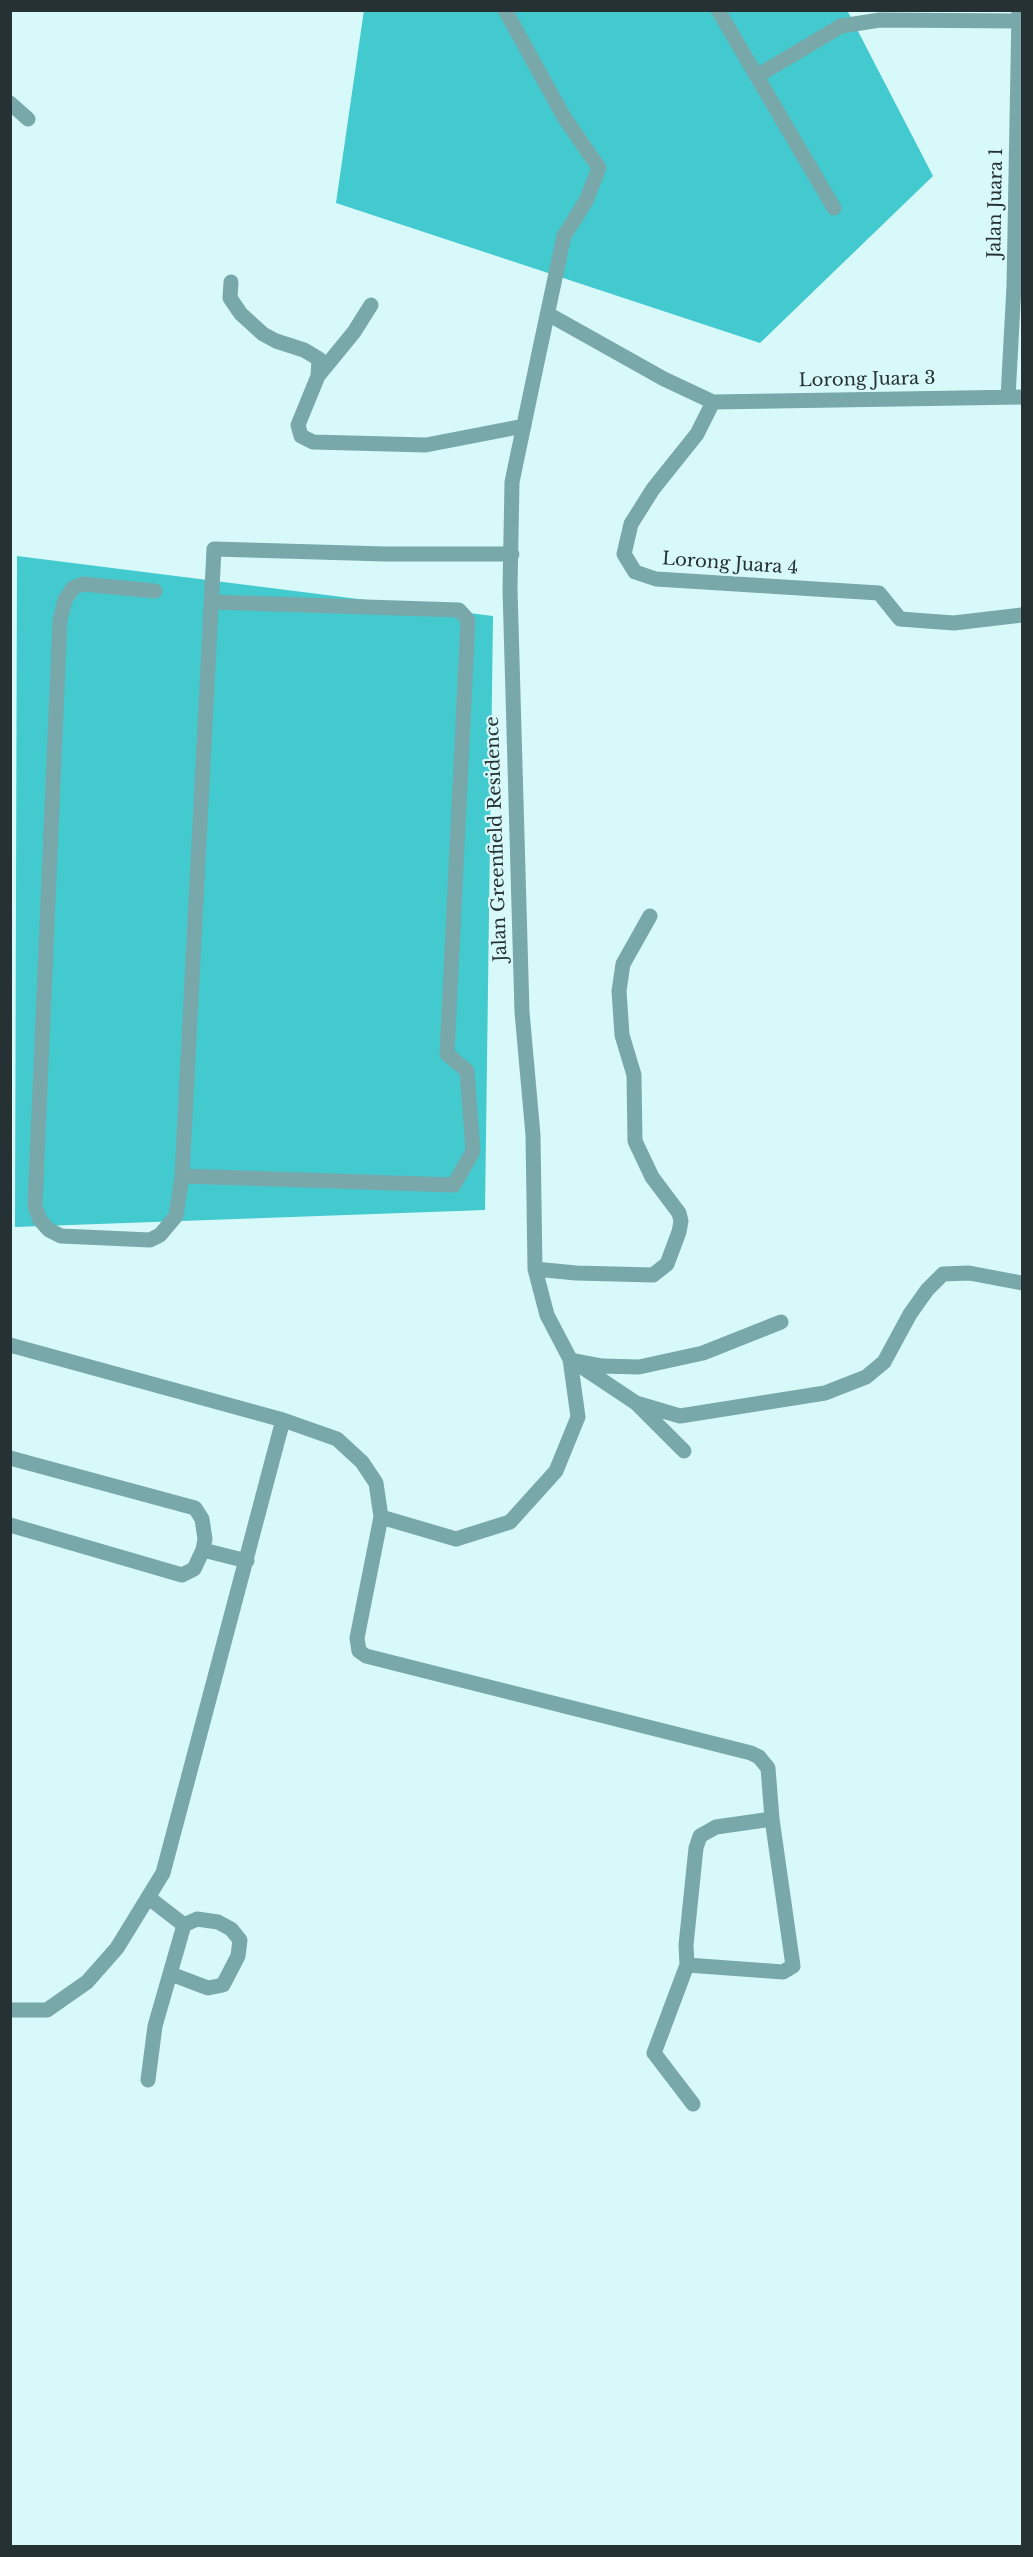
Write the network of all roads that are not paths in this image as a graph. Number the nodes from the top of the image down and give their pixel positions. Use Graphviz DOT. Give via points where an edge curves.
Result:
graph roads {
  1 [pos="505,10"];
  2 [pos="718,10"];
  3 [pos="1019,16"];
  4 [pos="758,76"];
  5 [pos="10,103"];
  6 [pos="28,119"];
  7 [pos="834,208"];
  8 [pos="231,282"];
  9 [pos="1018,286"];
  10 [pos="371,305"];
  11 [pos="548,314"];
  12 [pos="318,376"];
  13 [pos="1015,397"];
  14 [pos="713,402"];
  15 [pos="524,426"];
  16 [pos="512,554"];
  17 [pos="155,591"];
  18 [pos="212,602"];
  19 [pos="1023,615"];
  20 [pos="650,916"];
  21 [pos="182,1176"];
  22 [pos="535,1269"];
  23 [pos="1023,1283"];
  24 [pos="781,1322"];
  25 [pos="10,1345"];
  26 [pos="570,1359"];
  27 [pos="636,1403"];
  28 [pos="283,1420"];
  29 [pos="684,1451"];
  30 [pos="10,1458"];
  31 [pos="381,1517"];
  32 [pos="10,1525"];
  33 [pos="203,1550"];
  34 [pos="246,1561"];
  35 [pos="772,1819"];
  36 [pos="149,1898"];
  37 [pos="184,1925"];
  38 [pos="687,1965"];
  39 [pos="171,1974"];
  40 [pos="10,2010"];
  41 [pos="148,2080"];
  42 [pos="693,2104"];
  1 -- 11 [label="street, Jalan Greenfield Residence" via="564,117 599,168 586,201 564,236"];
  2 -- 4 [label="street"];
  3 -- 4 [label="street" via="880,20 840,26"];
  3 -- 9 [label="street, Jalan Juara 1"];
  4 -- 7 [label="street"];
  5 -- 6 [label="street"];
  8 -- 12 [label="street" via="230,298 241,314 263,334 319,359"];
  9 -- 13 [label="street, Jalan Juara 1"];
  10 -- 12 [label="street"];
  11 -- 14 [label="street"];
  11 -- 15 [label="street, Jalan Greenfield Residence"];
  12 -- 15 [label="street" via="298,425 301,436 313,442 426,445"];
  13 -- 14 [label="street, Lorong Juara 3"];
  14 -- 19 [label="street, Lorong Juara 4" via="696,434 631,524 624,554 635,572 656,579 879,593 900,619 954,623"];
  15 -- 16 [label="street, Jalan Greenfield Residence" via="512,482"];
  16 -- 18 [label="street" via="214,549"];
  16 -- 22 [label="street, Jalan Greenfield Residence" via="516,831 522,1012 533,1135"];
  17 -- 21 [label="street" via="82,584 73,588 65,600 60,620 35,1206 40,1220 61,1236 150,1240 160,1235 176,1216"];
  18 -- 21 [label="street"];
  18 -- 21 [label="street" via="459,610 468,620 447,1054 467,1071 472,1151 454,1185"];
  20 -- 22 [label="street" via="623,964 619,991 622,1035 634,1075 635,1141 652,1177 679,1213 679,1232 667,1264 653,1275"];
  22 -- 26 [label="street, Jalan Greenfield Residence" via="547,1315"];
  23 -- 27 [label="street" via="969,1273 943,1274 910,1314 884,1362 866,1377 825,1393 680,1416"];
  24 -- 26 [label="street" via="703,1353 639,1367 602,1366"];
  25 -- 28 [label="street"];
  26 -- 27 [label="street"];
  26 -- 31 [label="street" via="578,1417 556,1471 510,1522 456,1539"];
  27 -- 29 [label="street"];
  28 -- 31 [label="street" via="337,1439 362,1462 376,1483"];
  28 -- 34 [label="street"];
  30 -- 33 [label="street" via="195,1508 202,1519"];
  31 -- 35 [label="street" via="359,1651 366,1656 759,1756 768,1768"];
  32 -- 33 [label="street" via="182,1575 194,1569"];
  33 -- 34 [label="street"];
  34 -- 36 [label="street" via="173,1842 163,1873"];
  35 -- 38 [label="street" via="716,1827 700,1836 692,1881"];
  35 -- 38 [label="street" via="793,1966 783,1972"];
  36 -- 37 [label="street"];
  36 -- 40 [label="street" via="117,1948 87,1982 47,2010"];
  37 -- 39 [label="street"];
  37 -- 39 [label="street" via="197,1919 225,1926 240,1940 238,1956 223,1985 208,1988"];
  38 -- 42 [label="street" via="654,2053"];
  39 -- 41 [label="street" via="155,2026"];
}
